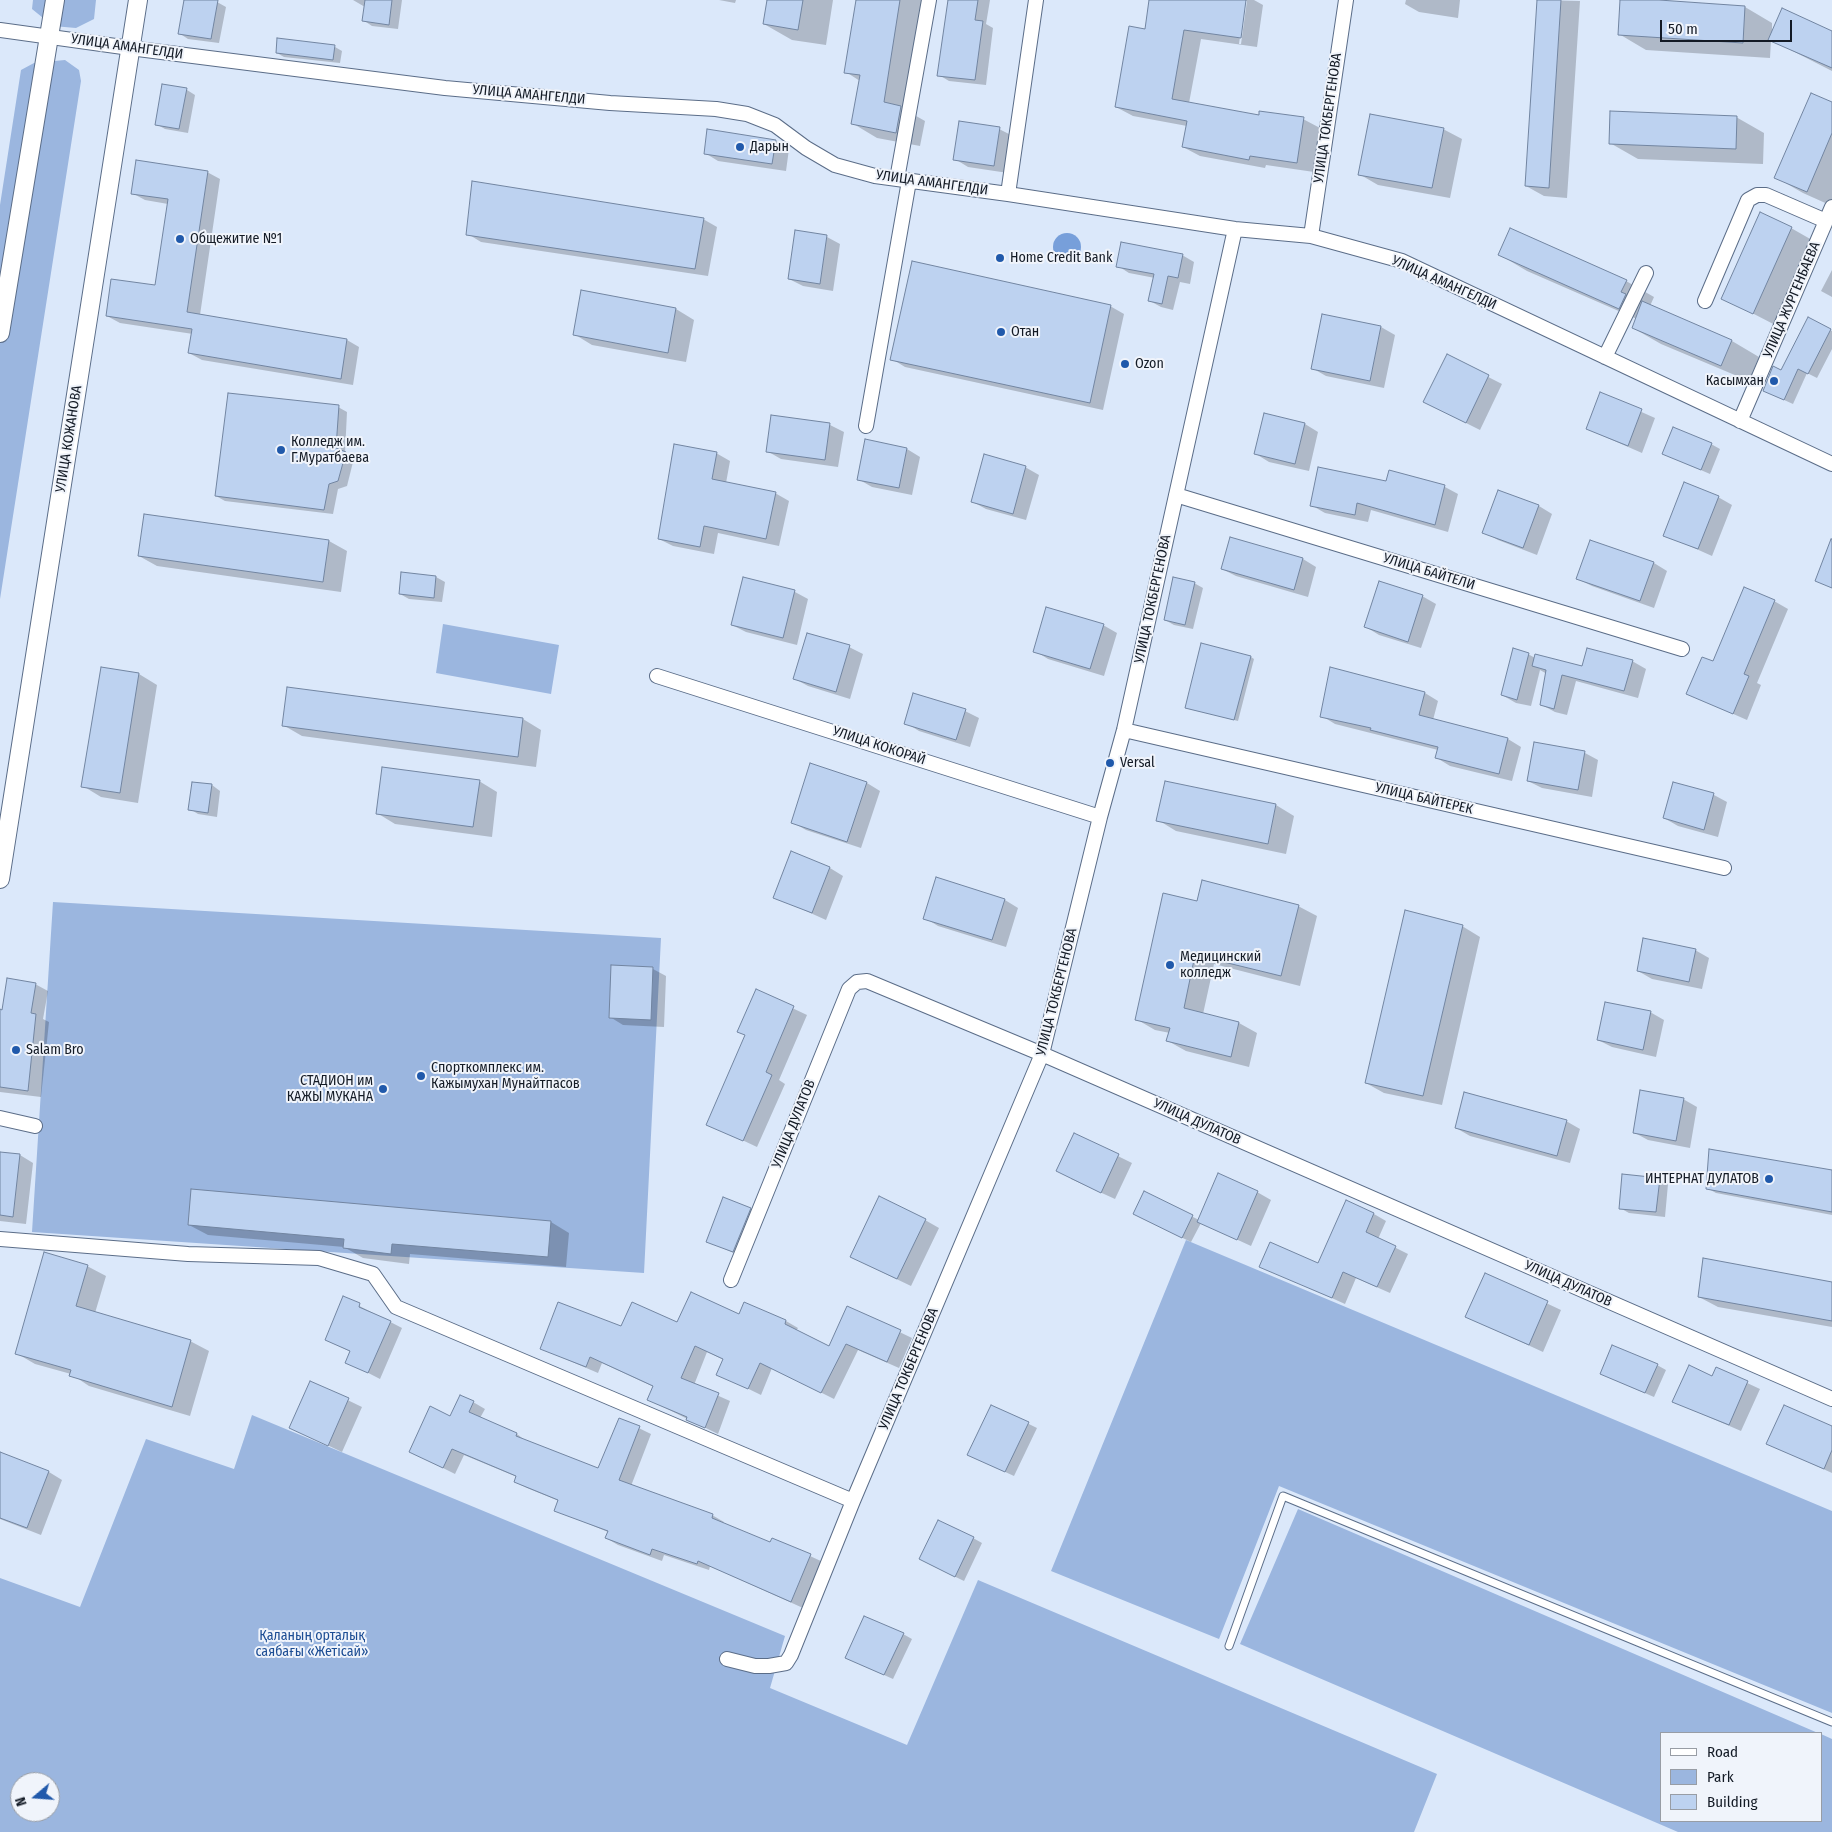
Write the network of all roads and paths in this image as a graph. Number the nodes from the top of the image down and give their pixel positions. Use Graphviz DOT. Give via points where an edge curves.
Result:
graph roads {
  1 [pos="55,0"];
  2 [pos="138,0"];
  3 [pos="928,0"];
  4 [pos="1036,0"];
  5 [pos="1346,0"];
  6 [pos="0,30"];
  7 [pos="49,36"];
  8 [pos="130,48"];
  9 [pos="903,180"];
  10 [pos="1008,194"];
  11 [pos="1832,207"];
  12 [pos="1826,221"];
  13 [pos="1235,229"];
  14 [pos="1311,236"];
  15 [pos="1646,273"];
  16 [pos="1705,300"];
  17 [pos="0,333"];
  18 [pos="1605,357"];
  19 [pos="1740,421"];
  20 [pos="866,426"];
  21 [pos="1832,464"];
  22 [pos="1176,496"];
  23 [pos="1682,649"];
  24 [pos="657,676"];
  25 [pos="1124,730"];
  26 [pos="1100,817"];
  27 [pos="1724,868"];
  28 [pos="0,879"];
  29 [pos="1042,1054"];
  30 [pos="0,1118"];
  31 [pos="35,1126"];
  32 [pos="0,1239"];
  33 [pos="731,1280"];
  34 [pos="1832,1399"];
  35 [pos="853,1501"];
  36 [pos="1228,1646"];
  37 [pos="727,1659"];
  38 [pos="1832,1722"];
  1 -- 7 [label="street"];
  2 -- 8 [label="street, УЛИЦА КОЖАНОВА"];
  3 -- 9 [label="street"];
  4 -- 10 [label="street"];
  5 -- 14 [label="street, УЛИЦА ТОКБЕРГЕНОВА"];
  6 -- 7 [label="street, УЛИЦА АМАНГЕЛДИ"];
  7 -- 8 [label="street, УЛИЦА АМАНГЕЛДИ"];
  7 -- 17 [label="street"];
  8 -- 9 [label="street, УЛИЦА АМАНГЕЛДИ" via="445,88 747,114 775,125 835,165"];
  8 -- 28 [label="street, УЛИЦА КОЖАНОВА"];
  9 -- 10 [label="street, УЛИЦА АМАНГЕЛДИ"];
  9 -- 20 [label="street"];
  10 -- 13 [label="street, УЛИЦА АМАНГЕЛДИ"];
  11 -- 12 [label="street, УЛИЦА ЖУРГЕНБАЕВА"];
  12 -- 16 [label="street" via="1766,195 1748,200"];
  12 -- 19 [label="street, УЛИЦА ЖУРГЕНБАЕВА"];
  13 -- 14 [label="street, УЛИЦА АМАНГЕЛДИ"];
  13 -- 22 [label="street, УЛИЦА ТОКБЕРГЕНОВА"];
  14 -- 18 [label="street, УЛИЦА АМАНГЕЛДИ" via="1402,261"];
  15 -- 18 [label="street"];
  18 -- 19 [label="street, УЛИЦА АМАНГЕЛДИ"];
  19 -- 21 [label="street, УЛИЦА АМАНГЕЛДИ"];
  22 -- 23 [label="street, УЛИЦА БАЙТЕЛИ"];
  22 -- 25 [label="street, УЛИЦА ТОКБЕРГЕНОВА"];
  24 -- 26 [label="street, УЛИЦА КОКОРАЙ"];
  25 -- 26 [label="street, УЛИЦА ТОКБЕРГЕНОВА"];
  25 -- 27 [label="street, УЛИЦА БАЙТЕРЕК"];
  26 -- 29 [label="street, УЛИЦА ТОКБЕРГЕНОВА"];
  29 -- 33 [label="street, УЛИЦА ДУЛАТОВ" via="867,982 857,982 849,989"];
  29 -- 34 [label="street, УЛИЦА ДУЛАТОВ"];
  29 -- 35 [label="street, УЛИЦА ТОКБЕРГЕНОВА"];
  30 -- 31 [label="street"];
  32 -- 35 [label="street" via="188,1254 319,1258 373,1274 396,1307"];
  35 -- 37 [label="street, УЛИЦА ТОКБЕРГЕНОВА" via="786,1663 754,1666"];
  36 -- 38 [label="lane" via="1283,1496"];
}
